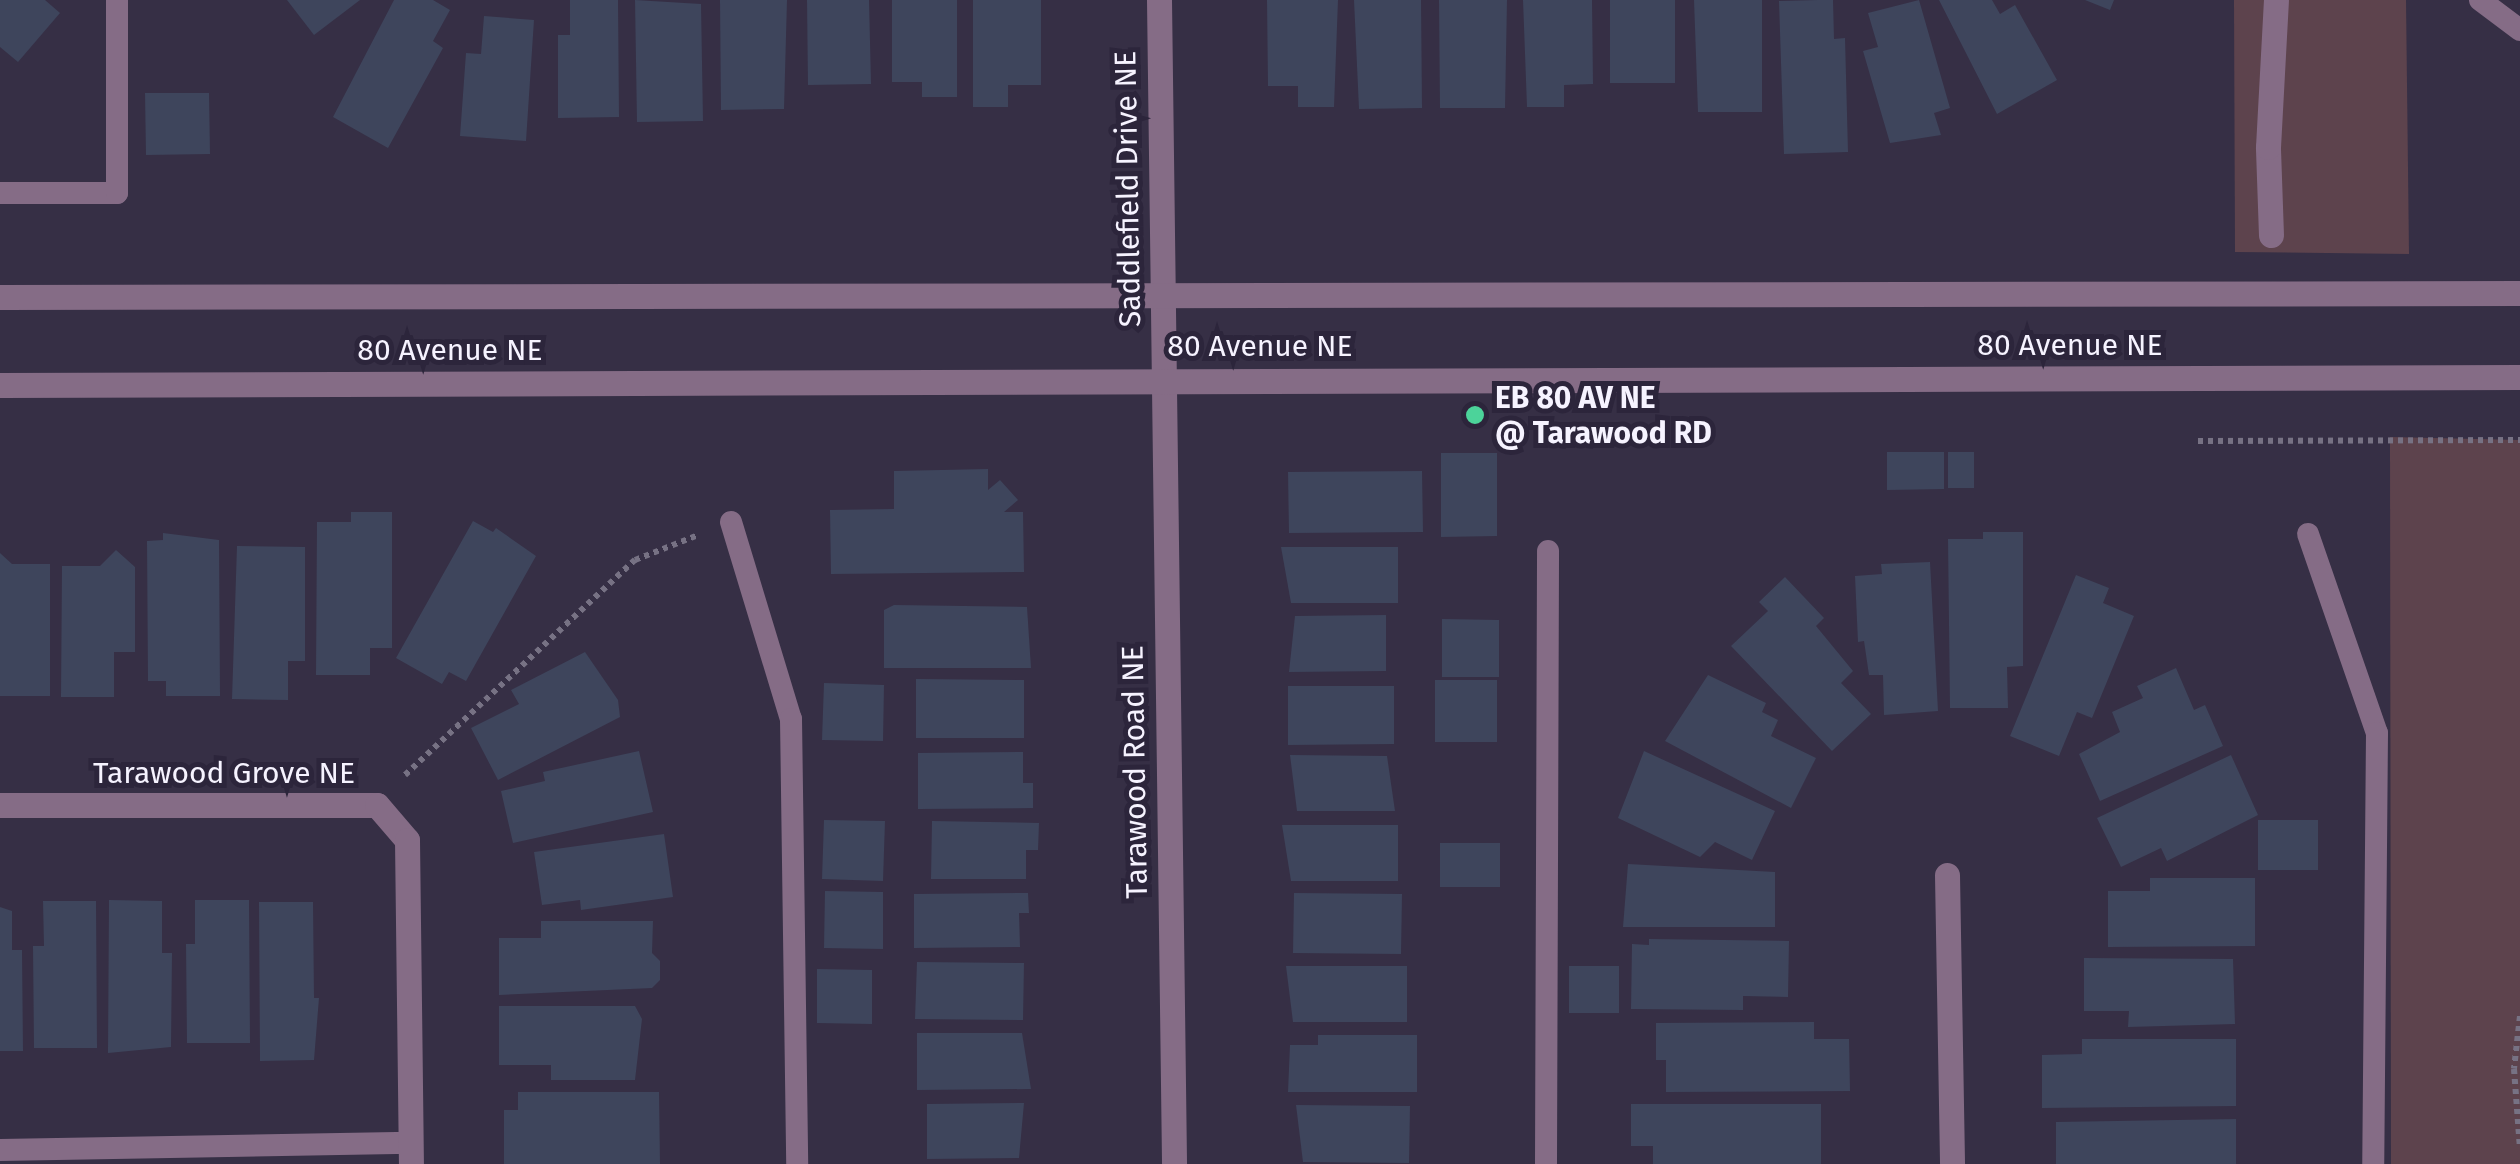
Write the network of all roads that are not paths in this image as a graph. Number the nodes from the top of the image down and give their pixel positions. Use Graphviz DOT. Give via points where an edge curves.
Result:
graph roads {
  1 [pos="117,0"];
  2 [pos="1158,0"];
  3 [pos="2276,0"];
  4 [pos="2480,0"];
  5 [pos="2520,30"];
  6 [pos="0,193"];
  7 [pos="2272,235"];
  8 [pos="1162,292"];
  9 [pos="2520,293"];
  10 [pos="0,297"];
  11 [pos="2520,377"];
  12 [pos="1162,378"];
  13 [pos="0,385"];
  14 [pos="730,522"];
  15 [pos="2308,534"];
  16 [pos="1548,550"];
  17 [pos="0,805"];
  18 [pos="1947,875"];
  19 [pos="0,1150"];
  20 [pos="411,1154"];
  21 [pos="798,1164"];
  22 [pos="1174,1164"];
  23 [pos="1546,1164"];
  24 [pos="1952,1164"];
  25 [pos="2373,1164"];
  1 -- 6 [label="lane" via="117,193"];
  2 -- 8 [label="street, Saddlefield Drive NE"];
  3 -- 7 [label="street" via="2268,147"];
  4 -- 5 [label="lane"];
  8 -- 9 [label="street, 80 Avenue NE"];
  8 -- 10 [label="street, 80 Avenue NE"];
  8 -- 12 [label="street, Saddlefield Drive NE"];
  11 -- 12 [label="street, 80 Avenue NE"];
  12 -- 13 [label="street, 80 Avenue NE"];
  12 -- 22 [label="street, Tarawood Road NE"];
  14 -- 21 [label="lane" via="791,719"];
  15 -- 25 [label="lane" via="2377,733"];
  16 -- 23 [label="lane"];
  17 -- 20 [label="street, Tarawood Grove NE" via="377,805 407,840"];
  18 -- 24 [label="street"];
  19 -- 20 [label="lane"];
}
